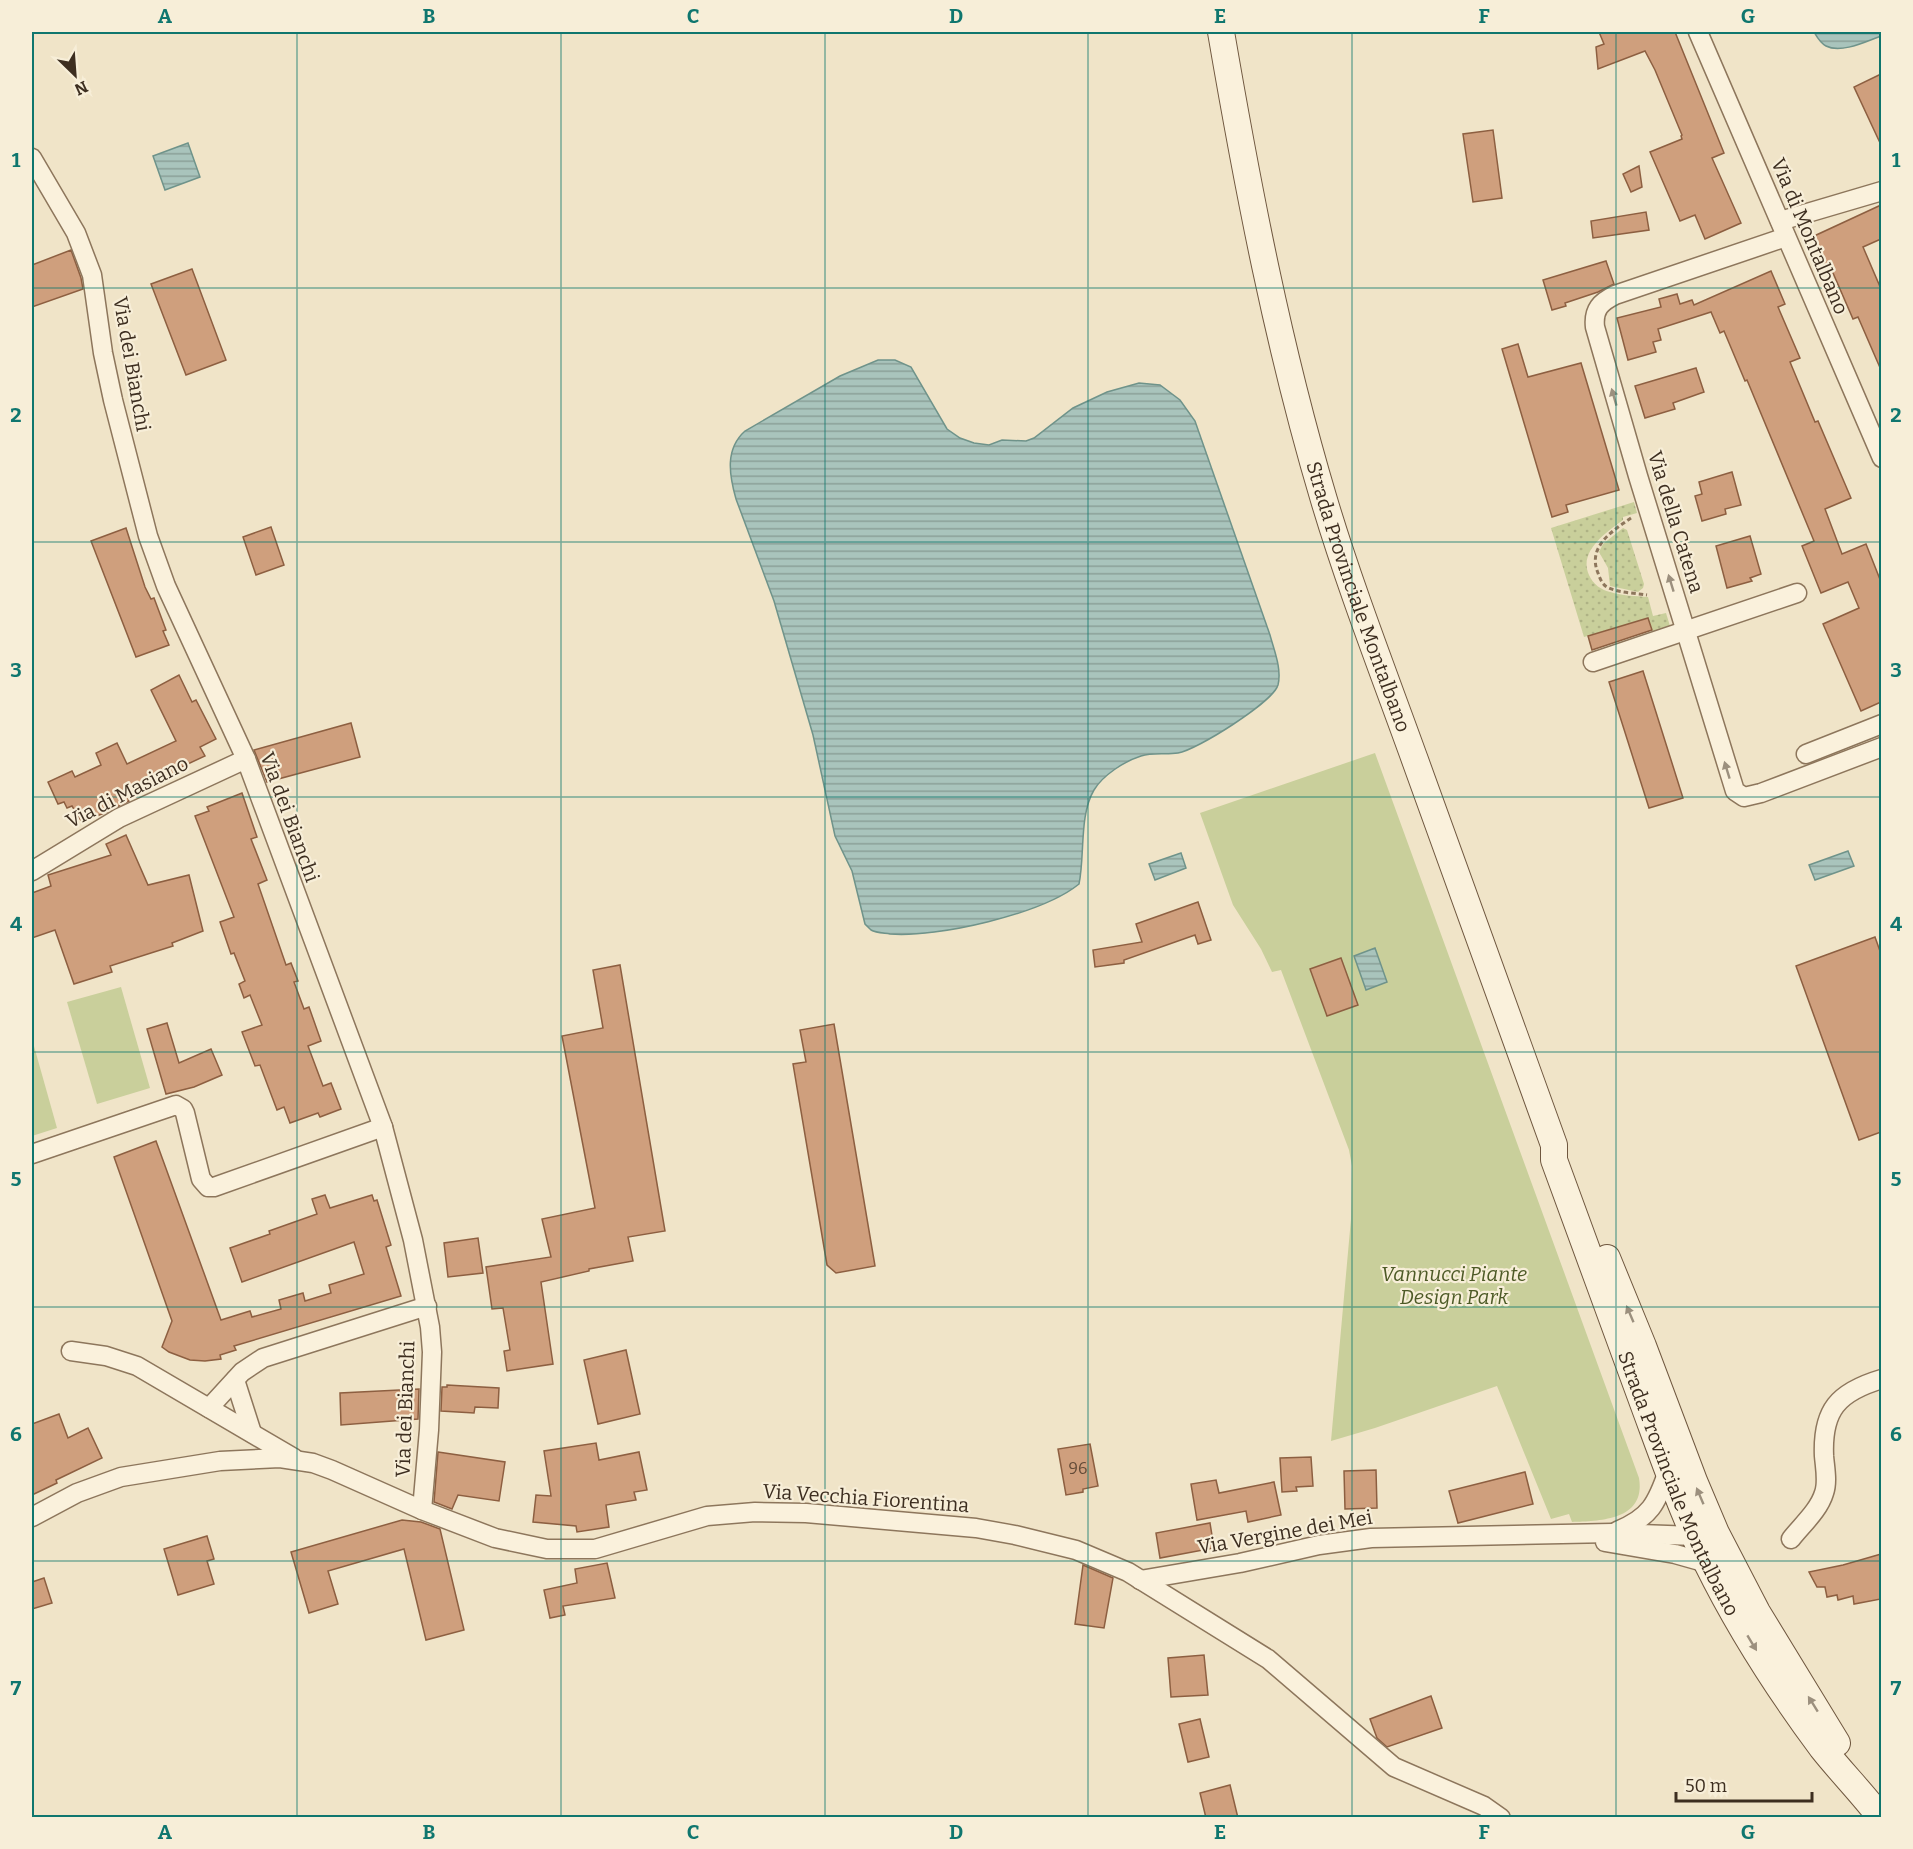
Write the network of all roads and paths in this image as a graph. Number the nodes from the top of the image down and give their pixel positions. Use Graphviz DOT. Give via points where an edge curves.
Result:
graph roads {
  1 [pos="1221,32"];
  2 [pos="1698,32"];
  3 [pos="32,158"];
  4 [pos="1881,191"];
  5 [pos="1783,229"];
  6 [pos="1881,458"];
  7 [pos="1624,522"];
  8 [pos="1797,593"];
  9 [pos="1647,595"];
  10 [pos="1686,630"];
  11 [pos="1593,662"];
  12 [pos="1881,724"];
  13 [pos="1830,745"];
  14 [pos="1881,747"];
  15 [pos="1806,754"];
  16 [pos="246,759"];
  17 [pos="1838,764"];
  18 [pos="32,871"];
  19 [pos="383,1127"];
  20 [pos="1554,1145"];
  21 [pos="32,1154"];
  22 [pos="427,1306"];
  23 [pos="71,1351"];
  24 [pos="1881,1378"];
  25 [pos="235,1380"];
  26 [pos="209,1408"];
  27 [pos="252,1433"];
  28 [pos="298,1460"];
  29 [pos="1668,1472"];
  30 [pos="422,1510"];
  31 [pos="32,1517"];
  32 [pos="1547,1533"];
  33 [pos="1612,1533"];
  34 [pos="1695,1536"];
  35 [pos="1791,1539"];
  36 [pos="1717,1558"];
  37 [pos="1140,1580"];
  38 [pos="1501,1818"];
  39 [pos="1881,1818"];
  1 -- 20 [label="main road, Strada Provinciale Montalbano" via="1266,269 1325,501"];
  2 -- 5 [label="street, Via di Montalbano"];
  3 -- 16 [label="street, Via dei Bianchi" via="76,233 92,275 113,400 152,546 178,615"];
  4 -- 5 [label="street, Via della Catena"];
  5 -- 6 [label="street, Via di Montalbano"];
  10 -- 5 [label="street, Via della Catena, one-way" via="1620,416 1595,327 1595,314 1601,303 1615,295"];
  7 -- 9 [label="path" via="1598,546 1596,569 1609,588"];
  8 -- 10 [label="street"];
  10 -- 11 [label="street"];
  17 -- 10 [label="street, Via della Catena, one-way" via="1750,796 1739,795"];
  12 -- 13 [label="street"];
  13 -- 15 [label="street"];
  13 -- 17 [label="street"];
  14 -- 17 [label="street, Via della Catena"];
  16 -- 18 [label="street, Via di Masiano" via="119,818"];
  16 -- 19 [label="street, Via dei Bianchi"];
  19 -- 21 [label="street" via="214,1187 208,1187 201,1179 185,1113 176,1105"];
  19 -- 22 [label="street, Via dei Bianchi"];
  20 -- 29 [label="main road, Strada Provinciale Montalbano" via="1554,1160"];
  36 -- 20 [label="main road, Strada Provinciale Montalbano, one-way" via="1694,1481 1639,1335 1564,1156"];
  22 -- 25 [label="street" via="273,1354 249,1366"];
  22 -- 30 [label="street, Via dei Bianchi" via="432,1352"];
  23 -- 26 [label="street" via="126,1362"];
  24 -- 35 [label="street" via="1842,1396 1831,1409 1824,1439 1825,1490"];
  25 -- 26 [label="street"];
  25 -- 27 [label="street"];
  26 -- 27 [label="street"];
  27 -- 28 [label="street"];
  28 -- 30 [label="street, Via Vecchia Fiorentina" via="332,1470"];
  28 -- 31 [label="street, Via Vecchia Fiorentina" via="242,1459 138,1474 100,1484"];
  29 -- 33 [label="street, Via Vergine dei Mei" via="1656,1502 1645,1516"];
  29 -- 34 [label="main road, Strada Provinciale Montalbano"];
  30 -- 37 [label="street, Via Vecchia Fiorentina" via="495,1538 574,1550 595,1549 707,1516 732,1514 806,1513 976,1528 1076,1550"];
  32 -- 33 [label="street, Via Vergine dei Mei"];
  32 -- 36 [label="street, Via Vergine dei Mei"];
  32 -- 37 [label="street, Via Vergine dei Mei" via="1350,1540"];
  33 -- 34 [label="street, Via Vergine dei Mei"];
  34 -- 36 [label="main road, Strada Provinciale Montalbano"];
  36 -- 39 [label="main road, Strada Provinciale Montalbano" via="1779,1649 1849,1761 1861,1792"];
  37 -- 38 [label="street, Via Vecchia Fiorentina" via="1268,1659 1394,1767 1484,1806"];
}
